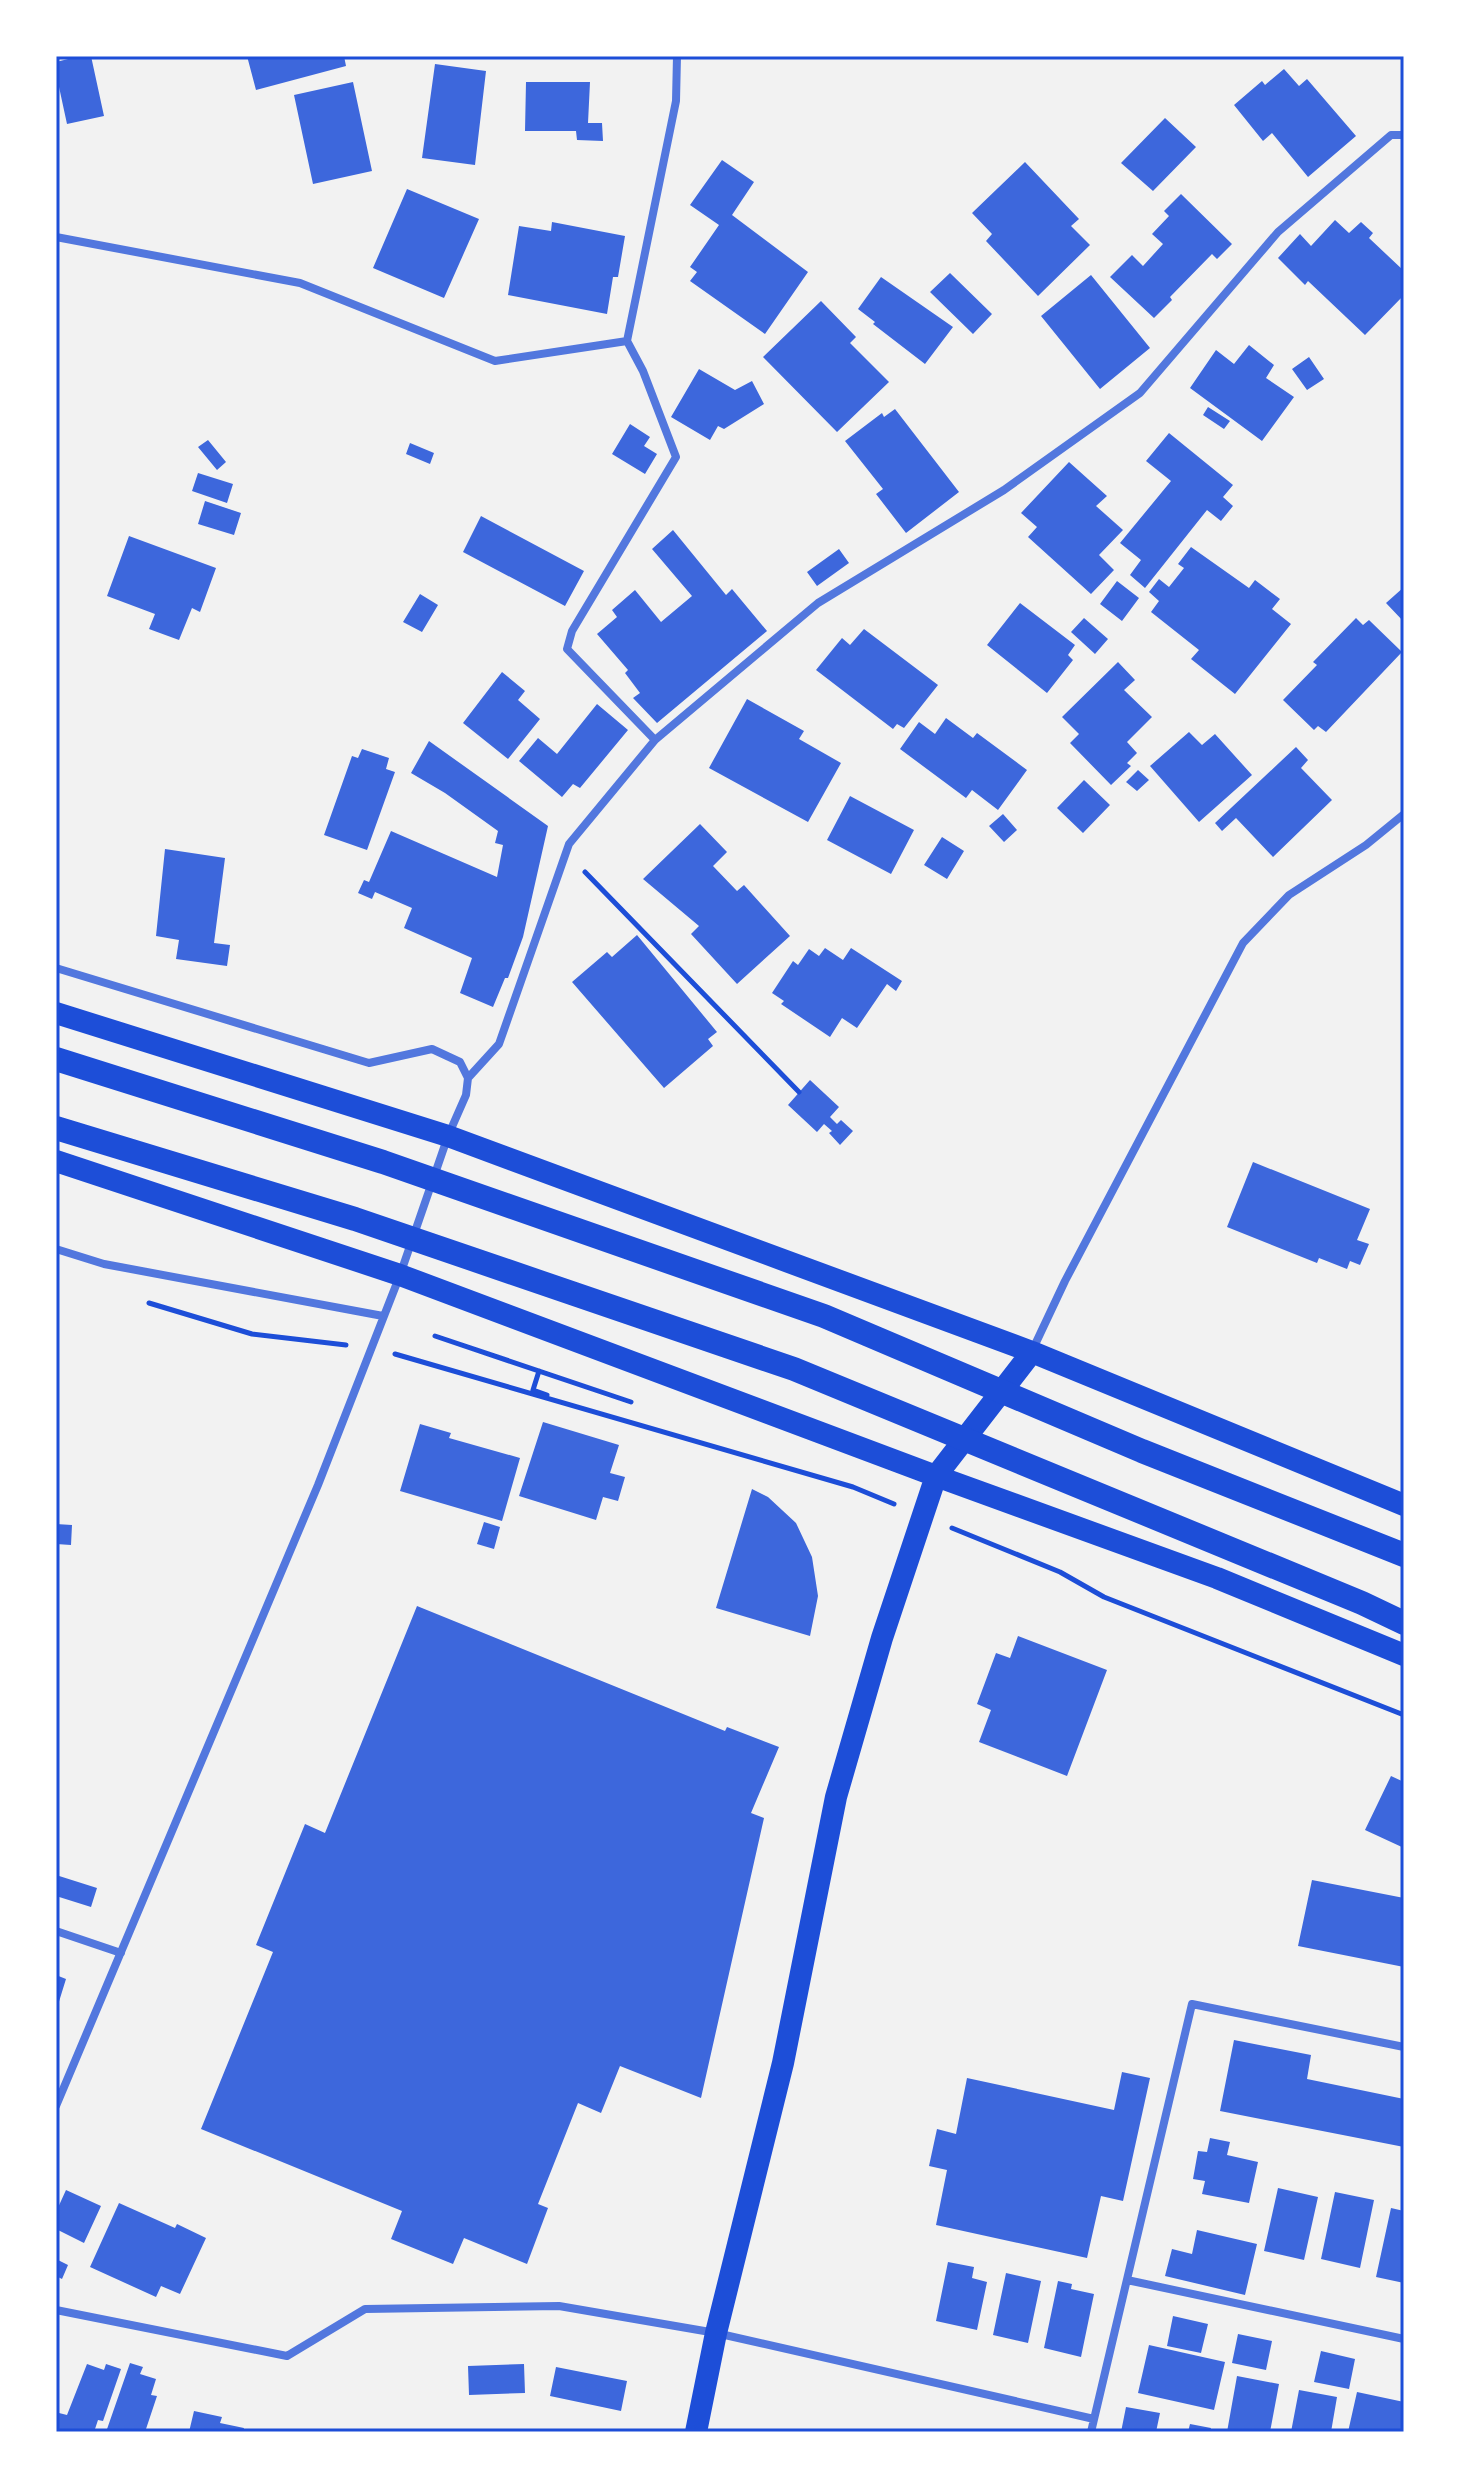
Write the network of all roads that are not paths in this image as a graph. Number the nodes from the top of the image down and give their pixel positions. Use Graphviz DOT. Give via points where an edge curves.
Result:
graph roads {
  1 [pos="677,56"];
  2 [pos="1404,135"];
  3 [pos="56,237"];
  4 [pos="627,341"];
  5 [pos="655,740"];
  6 [pos="1404,814"];
  7 [pos="56,968"];
  8 [pos="56,1013"];
  9 [pos="56,1059"];
  10 [pos="468,1078"];
  11 [pos="56,1128"];
  12 [pos="448,1136"];
  13 [pos="56,1161"];
  14 [pos="56,1249"];
  15 [pos="400,1275"];
  16 [pos="383,1316"];
  17 [pos="1032,1352"];
  18 [pos="936,1476"];
  19 [pos="1404,1505"];
  20 [pos="1404,1555"];
  21 [pos="1404,1623"];
  22 [pos="1404,1655"];
  23 [pos="56,1931"];
  24 [pos="121,1953"];
  25 [pos="1404,2047"];
  26 [pos="56,2106"];
  27 [pos="1127,2280"];
  28 [pos="56,2310"];
  29 [pos="716,2333"];
  30 [pos="1404,2339"];
  31 [pos="1094,2419"];
  32 [pos="696,2432"];
  33 [pos="1091,2432"];
  1 -- 4 [label="street" via="676,101"];
  2 -- 5 [label="street" via="1391,135 1278,232 1140,393 1004,490 818,603"];
  3 -- 4 [label="street" via="300,283 495,361"];
  4 -- 5 [label="street" via="676,457 572,631 567,649"];
  5 -- 10 [label="street" via="569,844 499,1044"];
  6 -- 17 [label="street" via="1289,895 1243,943"];
  7 -- 10 [label="street" via="369,1063 432,1049 460,1062"];
  8 -- 12 [label="highway"];
  9 -- 20 [label="highway" via="383,1162 824,1316"];
  10 -- 12 [label="street"];
  11 -- 21 [label="highway" via="355,1219 794,1369"];
  12 -- 15 [label="street"];
  12 -- 17 [label="highway"];
  13 -- 15 [label="highway"];
  14 -- 16 [label="street" via="104,1264"];
  15 -- 16 [label="street"];
  15 -- 18 [label="highway"];
  16 -- 24 [label="street" via="318,1485"];
  17 -- 18 [label="highway"];
  17 -- 19 [label="highway"];
  18 -- 22 [label="highway" via="1217,1578"];
  18 -- 29 [label="highway" via="836,1797 783,2063"];
  23 -- 24 [label="street"];
  24 -- 26 [label="street"];
  25 -- 27 [label="street" via="1192,2004"];
  27 -- 30 [label="street"];
  27 -- 31 [label="street"];
  28 -- 29 [label="street" via="287,2356 365,2309 559,2306"];
  29 -- 31 [label="street"];
  29 -- 32 [label="highway"];
  31 -- 33 [label="street"];
}
